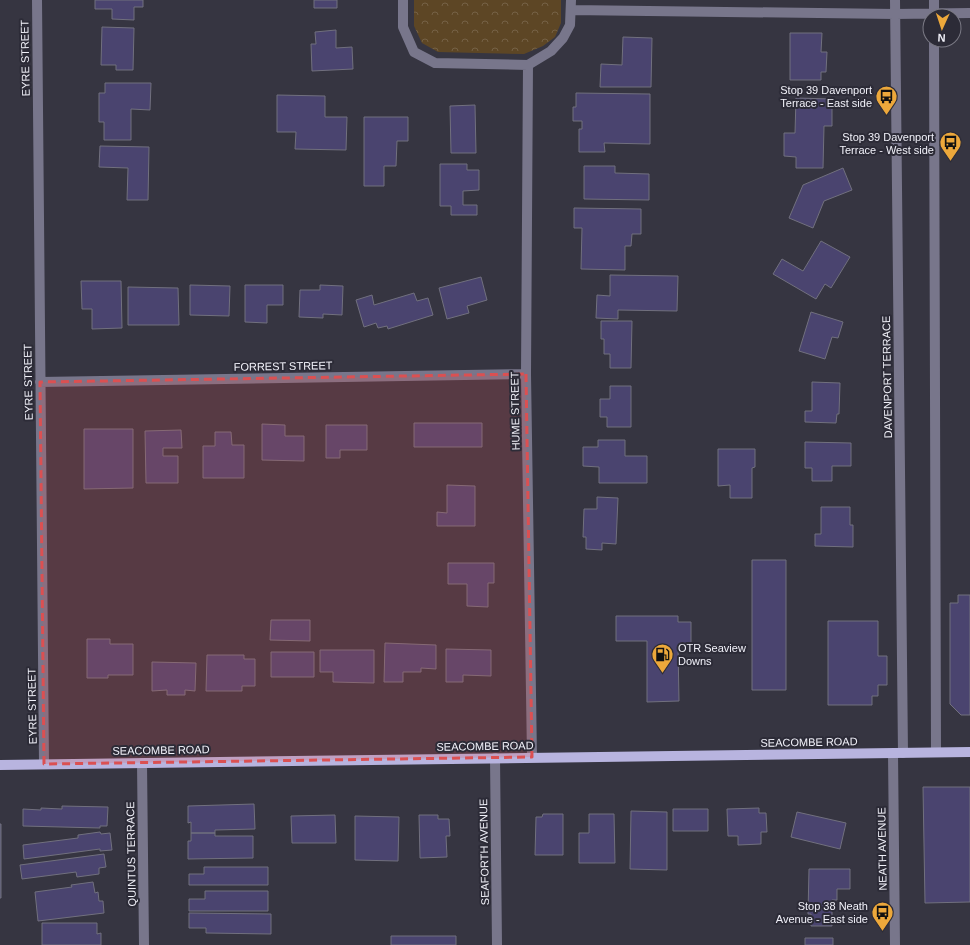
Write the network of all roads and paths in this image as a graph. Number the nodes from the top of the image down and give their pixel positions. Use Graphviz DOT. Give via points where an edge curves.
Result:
graph roads {
  1 [pos="37,0"];
  2 [pos="403,0"];
  3 [pos="895,0"];
  4 [pos="571,5"];
  5 [pos="895,14"];
  6 [pos="922,15"];
  7 [pos="934,48"];
  8 [pos="528,65"];
  9 [pos="526,374"];
  10 [pos="40,382"];
  11 [pos="936,752"];
  12 [pos="970,752"];
  13 [pos="893,753"];
  14 [pos="903,753"];
  15 [pos="495,758"];
  16 [pos="532,758"];
  17 [pos="142,762"];
  18 [pos="44,764"];
  19 [pos="0,765"];
  20 [pos="144,945"];
  21 [pos="497,945"];
  22 [pos="895,945"];
  1 -- 10 [label="street, EYRE STREET"];
  2 -- 8 [label="street" via="403,28 414,52 434,63"];
  3 -- 5 [label="street, DAVENPORT TERRACE"];
  4 -- 5 [label="street"];
  4 -- 8 [label="street" via="570,25 563,38 551,51"];
  5 -- 6 [label="street"];
  5 -- 14 [label="street, DAVENPORT TERRACE"];
  7 -- 11 [label="street"];
  8 -- 9 [label="street, HUME STREET"];
  9 -- 10 [label="street, FORREST STREET"];
  9 -- 16 [label="street, HUME STREET"];
  10 -- 18 [label="street, EYRE STREET"];
  11 -- 12 [label="main road, SEACOMBE ROAD"];
  11 -- 14 [label="main road, SEACOMBE ROAD"];
  13 -- 14 [label="main road, SEACOMBE ROAD"];
  13 -- 16 [label="main road, SEACOMBE ROAD"];
  13 -- 22 [label="street, NEATH AVENUE"];
  15 -- 16 [label="main road, SEACOMBE ROAD"];
  15 -- 17 [label="main road, SEACOMBE ROAD"];
  15 -- 21 [label="street, SEAFORTH AVENUE"];
  17 -- 18 [label="main road, SEACOMBE ROAD"];
  17 -- 20 [label="street, QUINTUS TERRACE"];
  18 -- 19 [label="main road, SEACOMBE ROAD"];
}
